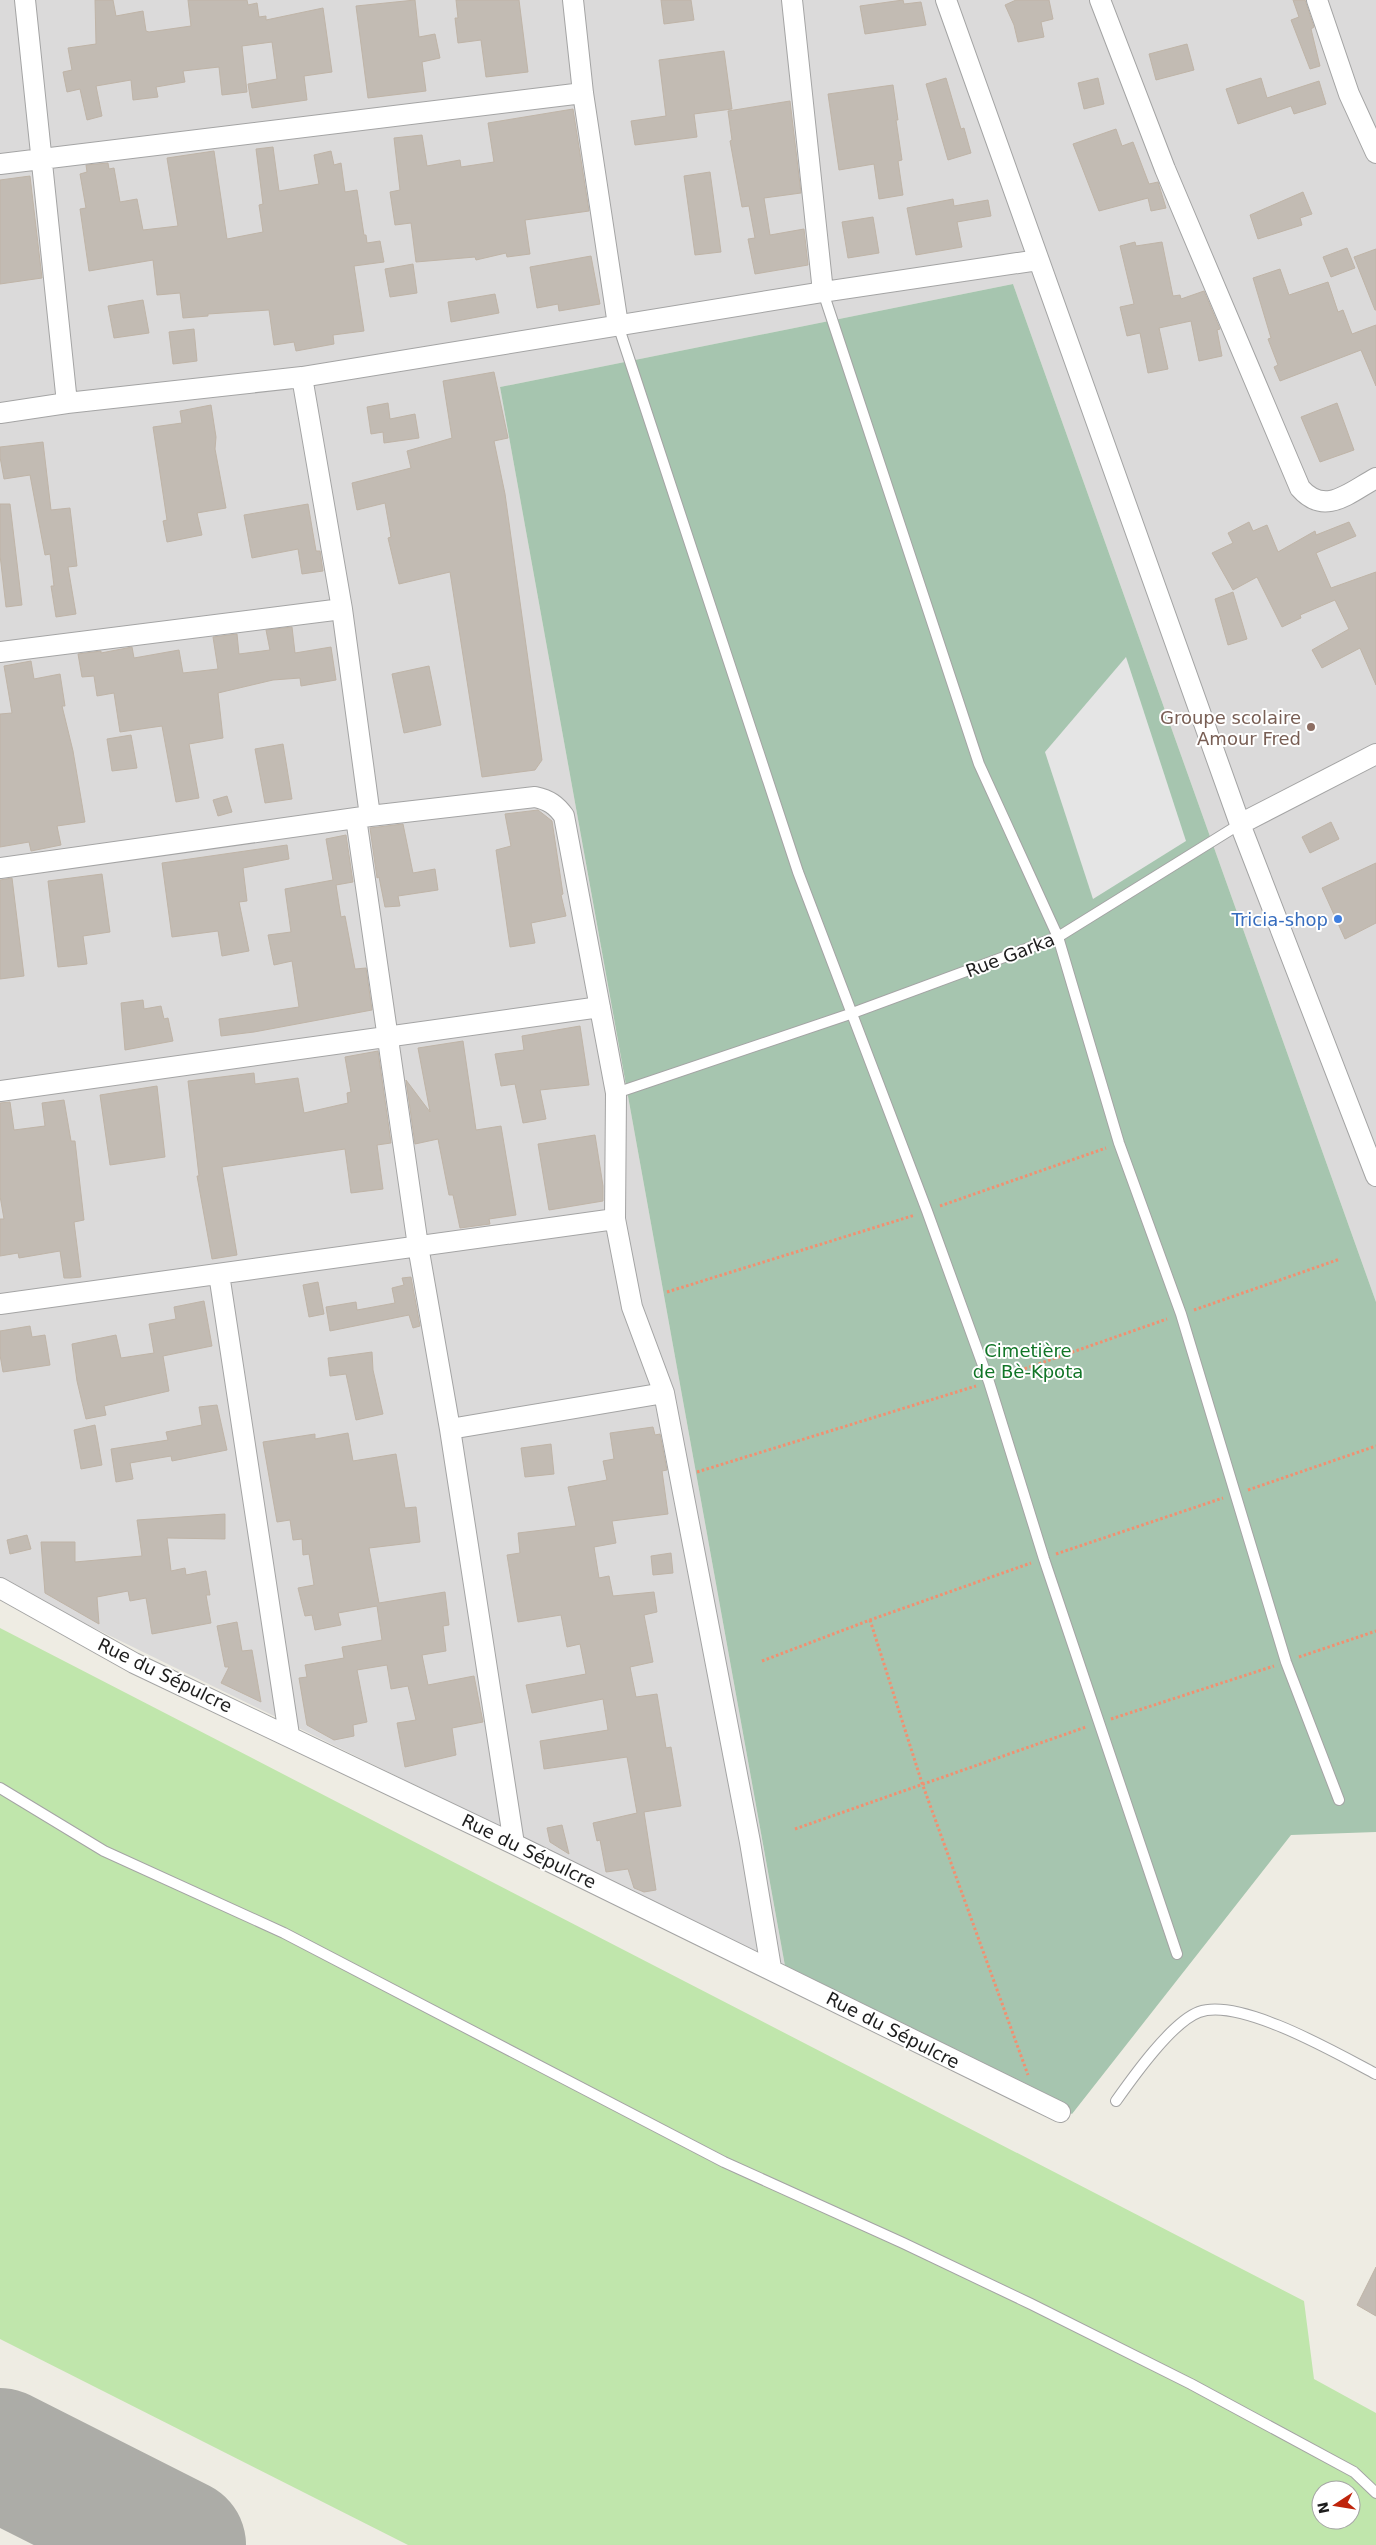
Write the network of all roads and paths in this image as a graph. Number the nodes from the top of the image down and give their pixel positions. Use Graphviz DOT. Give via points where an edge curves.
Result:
graph roads {
  1 [pos="25,0"];
  2 [pos="573,0"];
  3 [pos="792,0"];
  4 [pos="946,0"];
  5 [pos="1100,0"];
  6 [pos="1317,0"];
  7 [pos="583,93"];
  8 [pos="1376,153"];
  9 [pos="42,160"];
  10 [pos="0,164"];
  11 [pos="1038,260"];
  12 [pos="824,292"];
  13 [pos="618,325"];
  14 [pos="302,377"];
  15 [pos="67,402"];
  16 [pos="0,413"];
  17 [pos="1376,478"];
  18 [pos="342,609"];
  19 [pos="0,652"];
  20 [pos="1376,754"];
  21 [pos="363,817"];
  22 [pos="1240,824"];
  23 [pos="0,868"];
  24 [pos="1058,938"];
  25 [pos="600,1007"];
  26 [pos="850,1014"];
  27 [pos="389,1036"];
  28 [pos="0,1090"];
  29 [pos="616,1093"];
  30 [pos="1119,1144"];
  31 [pos="1376,1176"];
  32 [pos="927,1211"];
  33 [pos="615,1220"];
  34 [pos="418,1246"];
  35 [pos="1340,1259"];
  36 [pos="219,1274"];
  37 [pos="668,1292"];
  38 [pos="0,1304"];
  39 [pos="1181,1314"];
  40 [pos="989,1382"];
  41 [pos="664,1393"];
  42 [pos="450,1429"];
  43 [pos="1376,1446"];
  44 [pos="680,1477"];
  45 [pos="1236,1494"];
  46 [pos="1044,1558"];
  47 [pos="0,1588"];
  48 [pos="870,1620"];
  49 [pos="762,1661"];
  50 [pos="289,1735"];
  51 [pos="0,1788"];
  52 [pos="1339,1800"];
  53 [pos="514,1844"];
  54 [pos="1177,1954"];
  55 [pos="771,1968"];
  56 [pos="1376,2074"];
  57 [pos="1116,2101"];
  58 [pos="1038,2102"];
  59 [pos="1060,2112"];
  60 [pos="1376,2493"];
  1 -- 9 [label="street"];
  2 -- 7 [label="street"];
  3 -- 12 [label="street"];
  4 -- 11 [label="street"];
  5 -- 17 [label="street" via="1164,169 1300,488 1309,499 1320,503 1333,501"];
  6 -- 8 [label="street" via="1349,94"];
  7 -- 9 [label="street"];
  7 -- 13 [label="street"];
  9 -- 10 [label="street"];
  9 -- 15 [label="street"];
  11 -- 12 [label="street"];
  11 -- 22 [label="street"];
  12 -- 13 [label="street"];
  12 -- 24 [label="lane" via="979,764"];
  13 -- 14 [label="street"];
  13 -- 26 [label="lane" via="798,872"];
  14 -- 15 [label="street"];
  14 -- 18 [label="street"];
  15 -- 16 [label="street"];
  18 -- 19 [label="street"];
  18 -- 21 [label="street"];
  20 -- 22 [label="street, Rue Garka"];
  21 -- 23 [label="street"];
  21 -- 25 [label="street" via="535,797 548,800 557,807 564,816"];
  21 -- 27 [label="street"];
  22 -- 24 [label="lane, Rue Garka"];
  22 -- 31 [label="street"];
  24 -- 26 [label="lane, Rue Garka"];
  24 -- 30 [label="lane"];
  25 -- 27 [label="street"];
  25 -- 29 [label="street"];
  26 -- 29 [label="lane, Rue Garka"];
  26 -- 32 [label="lane"];
  27 -- 28 [label="street"];
  27 -- 34 [label="street"];
  29 -- 33 [label="street"];
  30 -- 32 [label="path"];
  30 -- 39 [label="lane"];
  32 -- 37 [label="path"];
  32 -- 40 [label="lane"];
  33 -- 34 [label="street"];
  33 -- 41 [label="street" via="632,1307"];
  34 -- 36 [label="street"];
  34 -- 42 [label="street"];
  35 -- 39 [label="path"];
  36 -- 38 [label="street"];
  36 -- 50 [label="street"];
  39 -- 40 [label="path"];
  39 -- 45 [label="lane"];
  40 -- 44 [label="path"];
  40 -- 46 [label="lane"];
  41 -- 42 [label="street"];
  41 -- 44 [label="street"];
  42 -- 53 [label="street"];
  43 -- 45 [label="path"];
  44 -- 55 [label="street"];
  45 -- 46 [label="path"];
  45 -- 52 [label="lane" via="1286,1662"];
  46 -- 48 [label="path"];
  46 -- 54 [label="lane"];
  47 -- 50 [label="street, Rue du Sépulcre" via="134,1663"];
  48 -- 49 [label="path"];
  48 -- 58 [label="path" via="922,1783"];
  50 -- 53 [label="street, Rue du Sépulcre"];
  51 -- 60 [label="lane" via="104,1851 284,1933 724,2162 946,2263 1191,2384 1354,2472"];
  53 -- 55 [label="street, Rue du Sépulcre"];
  55 -- 58 [label="street, Rue du Sépulcre"];
  56 -- 57 [label="lane" via="1303,2036 1238,2013 1216,2009 1198,2012 1180,2024 1140,2067"];
  58 -- 59 [label="street, Rue du Sépulcre"];
}
